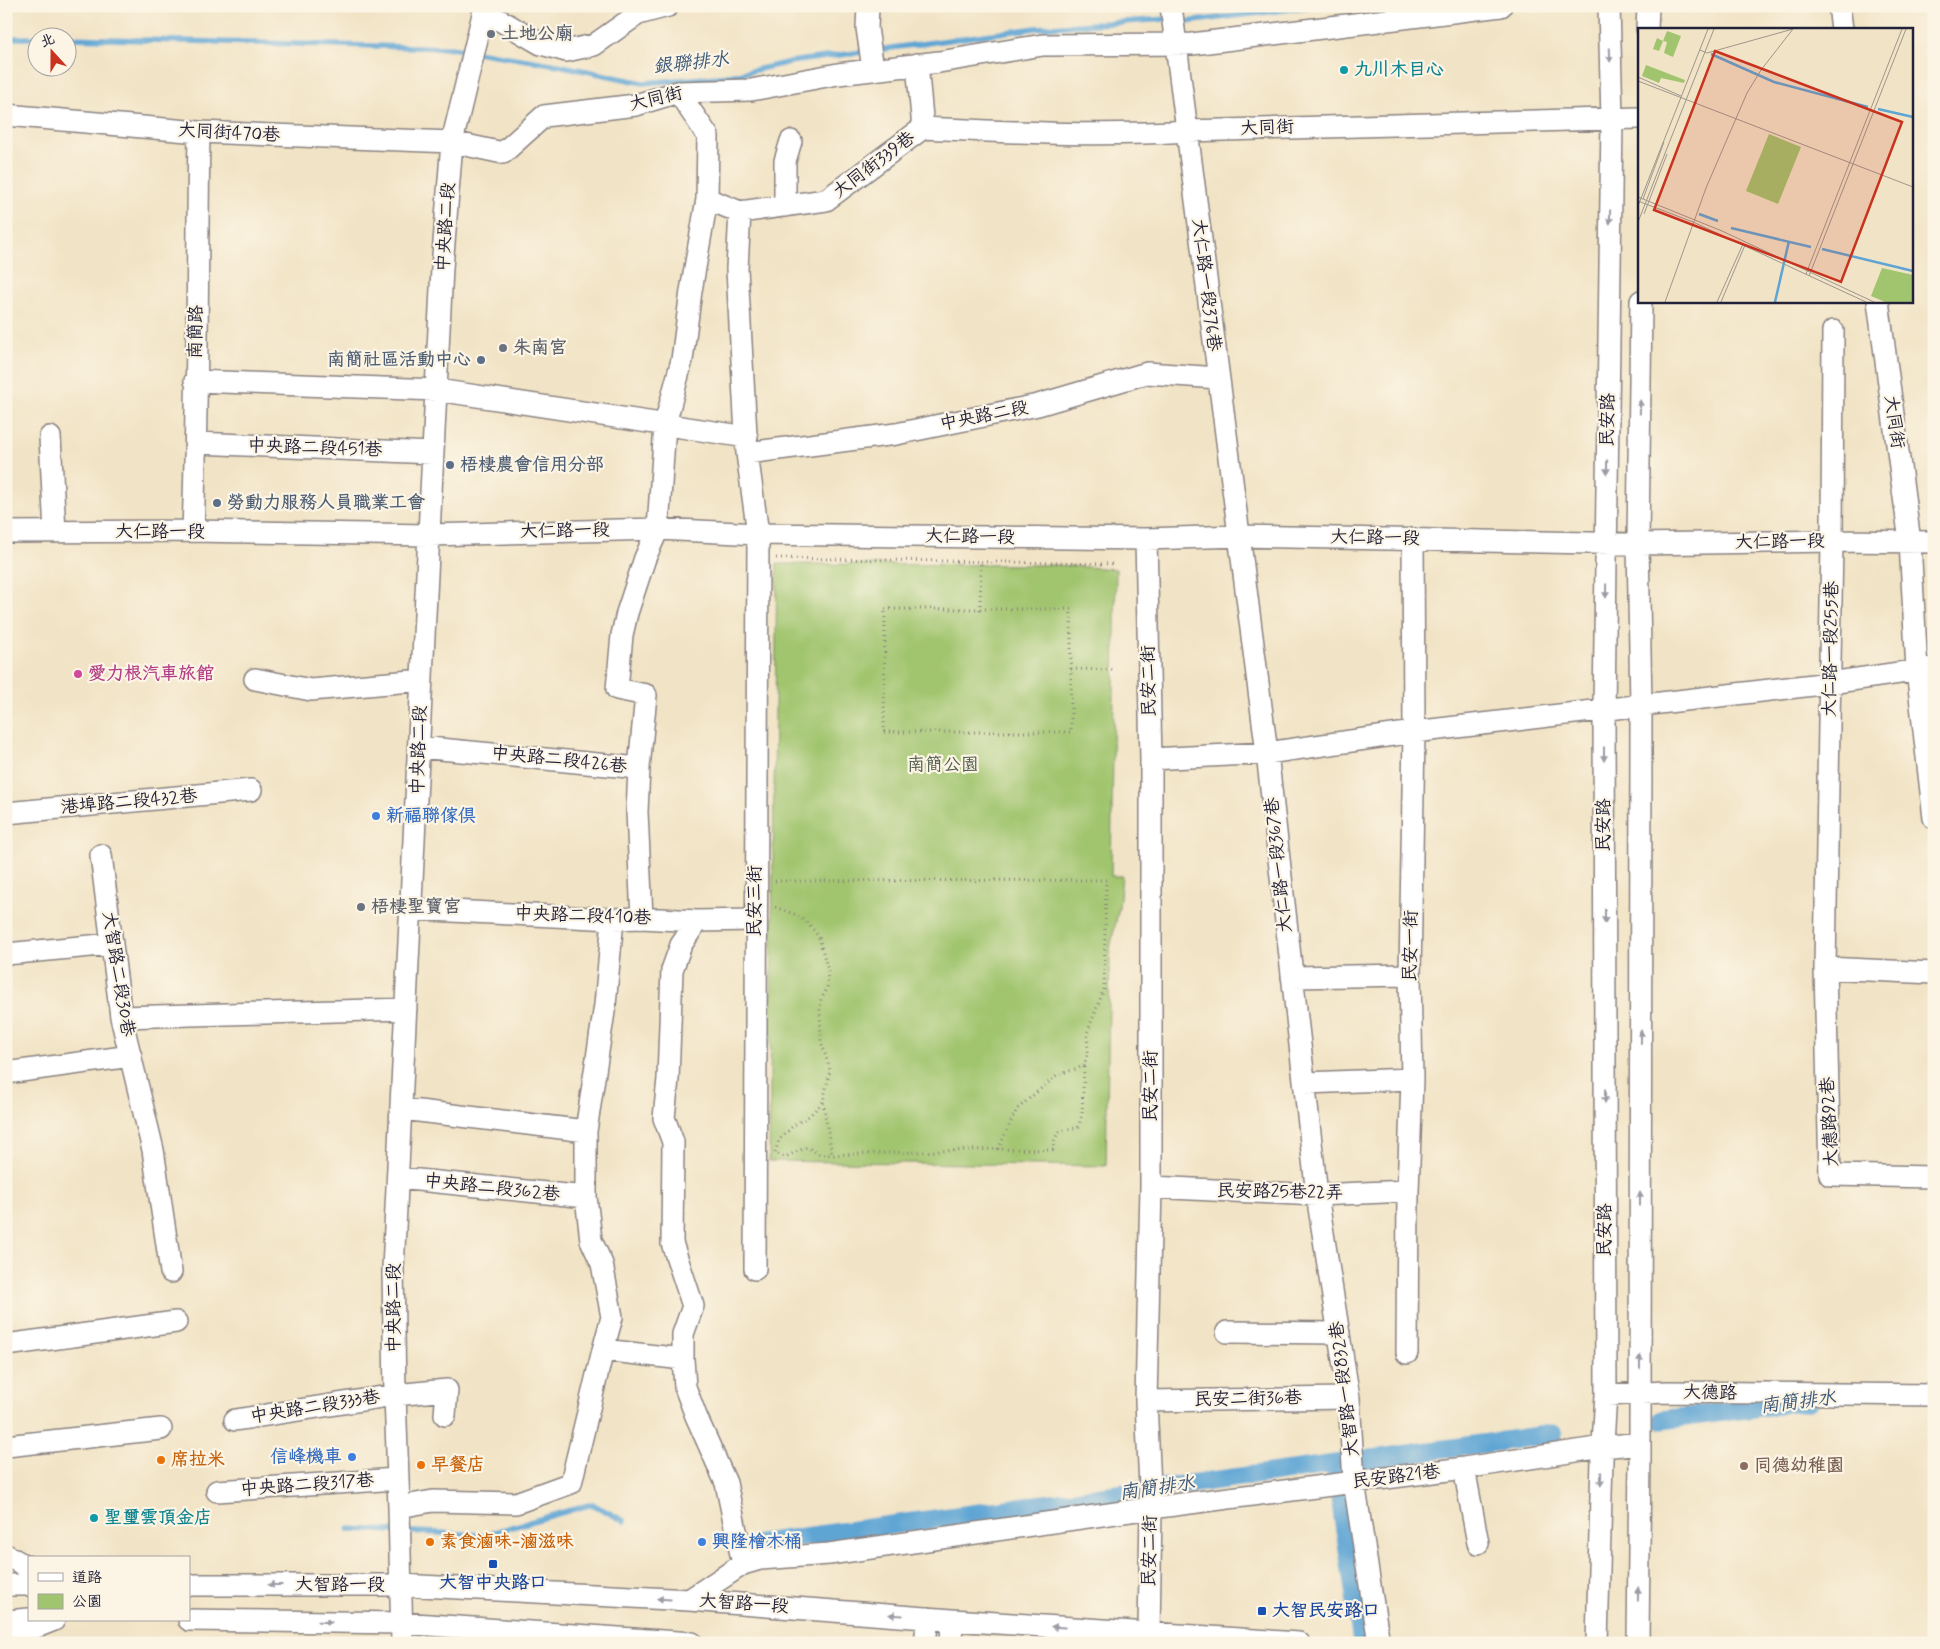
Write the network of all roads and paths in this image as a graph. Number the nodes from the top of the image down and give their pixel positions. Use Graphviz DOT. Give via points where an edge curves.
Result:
graph roads {
  1 [pos="668,6"];
  2 [pos="868,6"];
  3 [pos="1171,6"];
  4 [pos="1501,6"];
  5 [pos="1609,6"];
  6 [pos="1648,6"];
  7 [pos="1839,6"];
  8 [pos="484,9"];
  9 [pos="1647,28"];
  10 [pos="1842,28"];
  11 [pos="1175,39"];
  12 [pos="917,64"];
  13 [pos="873,69"];
  14 [pos="678,92"];
  15 [pos="6,115"];
  16 [pos="1638,118"];
  17 [pos="1612,119"];
  18 [pos="923,128"];
  19 [pos="1187,130"];
  20 [pos="198,132"];
  21 [pos="791,141"];
  22 [pos="452,142"];
  23 [pos="707,199"];
  24 [pos="785,206"];
  25 [pos="740,212"];
  26 [pos="1641,302"];
  27 [pos="1878,302"];
  28 [pos="1833,331"];
  29 [pos="1218,378"];
  30 [pos="196,381"];
  31 [pos="437,390"];
  32 [pos="665,424"];
  33 [pos="50,437"];
  34 [pos="197,443"];
  35 [pos="747,446"];
  36 [pos="434,453"];
  37 [pos="658,529"];
  38 [pos="193,531"];
  39 [pos="6,532"];
  40 [pos="55,532"];
  41 [pos="758,534"];
  42 [pos="429,535"];
  43 [pos="1238,536"];
  44 [pos="1413,538"];
  45 [pos="1146,539"];
  46 [pos="1832,541"];
  47 [pos="1910,542"];
  48 [pos="1934,542"];
  49 [pos="1607,543"];
  50 [pos="1638,544"];
  51 [pos="768,557"];
  52 [pos="981,562"];
  53 [pos="1115,564"];
  54 [pos="980,610"];
  55 [pos="1071,669"];
  56 [pos="1926,669"];
  57 [pos="1114,670"];
  58 [pos="256,680"];
  59 [pos="422,680"];
  60 [pos="1830,683"];
  61 [pos="1642,706"];
  62 [pos="1604,710"];
  63 [pos="1414,732"];
  64 [pos="419,747"];
  65 [pos="1267,753"];
  66 [pos="1151,759"];
  67 [pos="639,768"];
  68 [pos="251,790"];
  69 [pos="6,813"];
  70 [pos="1934,818"];
  71 [pos="101,855"];
  72 [pos="772,881"];
  73 [pos="772,906"];
  74 [pos="411,909"];
  75 [pos="642,918"];
  76 [pos="614,919"];
  77 [pos="755,920"];
  78 [pos="697,921"];
  79 [pos="112,944"];
  80 [pos="6,954"];
  81 [pos="1825,968"];
  82 [pos="1934,973"];
  83 [pos="1410,975"];
  84 [pos="1292,977"];
  85 [pos="406,1009"];
  86 [pos="121,1017"];
  87 [pos="131,1056"];
  88 [pos="1084,1066"];
  89 [pos="6,1073"];
  90 [pos="1412,1079"];
  91 [pos="1305,1083"];
  92 [pos="823,1102"];
  93 [pos="402,1109"];
  94 [pos="586,1132"];
  95 [pos="998,1149"];
  96 [pos="832,1155"];
  97 [pos="1934,1177"];
  98 [pos="398,1178"];
  99 [pos="1151,1187"];
  100 [pos="1408,1191"];
  101 [pos="1318,1195"];
  102 [pos="586,1197"];
  103 [pos="755,1269"];
  104 [pos="171,1272"];
  105 [pos="176,1322"];
  106 [pos="1227,1332"];
  107 [pos="1339,1333"];
  108 [pos="6,1345"];
  109 [pos="603,1350"];
  110 [pos="1407,1353"];
  111 [pos="683,1359"];
  112 [pos="1640,1393"];
  113 [pos="395,1395"];
  114 [pos="1606,1395"];
  115 [pos="1934,1395"];
  116 [pos="1349,1398"];
  117 [pos="1146,1401"];
  118 [pos="445,1415"];
  119 [pos="235,1420"];
  120 [pos="162,1429"];
  121 [pos="1640,1443"];
  122 [pos="6,1446"];
  123 [pos="1603,1447"];
  124 [pos="1464,1468"];
  125 [pos="397,1479"];
  126 [pos="1354,1482"];
  127 [pos="217,1491"];
  128 [pos="399,1507"];
  129 [pos="1151,1508"];
  130 [pos="1478,1543"];
  131 [pos="6,1555"];
  132 [pos="743,1564"];
  133 [pos="28,1567"];
  134 [pos="190,1584"];
  135 [pos="6,1585"];
  136 [pos="28,1585"];
  137 [pos="401,1586"];
  138 [pos="689,1600"];
  139 [pos="928,1618"];
  140 [pos="28,1620"];
  141 [pos="190,1620"];
  142 [pos="952,1620"];
  143 [pos="6,1621"];
  144 [pos="49,1622"];
  145 [pos="402,1633"];
  146 [pos="1149,1633"];
  147 [pos="6,1639"];
  148 [pos="599,1640"];
  149 [pos="692,1643"];
  150 [pos="925,1643"];
  151 [pos="950,1643"];
  152 [pos="1299,1643"];
  153 [pos="1379,1643"];
  154 [pos="1598,1643"];
  155 [pos="1638,1643"];
  1 -- 8 [label="street" via="638,14 594,45 566,51 541,44"];
  2 -- 13 [label="street" via="867,28"];
  3 -- 11 [label="street, 大仁路一段376巷"];
  4 -- 11 [label="street" via="1192,44"];
  5 -- 17 [label="street, 民安路, one-way"];
  6 -- 9 [label="street"];
  7 -- 10 [label="street"];
  8 -- 22 [label="street, 中央路二段"];
  11 -- 12 [label="street, 大同街" via="1043,45"];
  11 -- 19 [label="street, 大仁路一段376巷"];
  12 -- 13 [label="street, 大同街"];
  12 -- 18 [label="street"];
  13 -- 14 [label="street, 大同街" via="751,90"];
  14 -- 22 [label="street, 大同街" via="636,106 544,116 503,152"];
  14 -- 23 [label="street" via="708,136"];
  15 -- 20 [label="street, 大同街470巷"];
  16 -- 17 [label="street, 大同街"];
  17 -- 19 [label="street, 大同街"];
  17 -- 49 [label="street, 民安路, one-way"];
  18 -- 19 [label="street, 大同街" via="1044,133"];
  18 -- 24 [label="street, 大同街339巷" via="826,200"];
  19 -- 29 [label="street, 大仁路一段376巷"];
  20 -- 22 [label="street, 大同街470巷"];
  20 -- 30 [label="street, 南簡路"];
  21 -- 24 [label="street" via="784,161"];
  22 -- 31 [label="street, 中央路二段"];
  23 -- 25 [label="street, 大同街339巷"];
  23 -- 32 [label="street" via="682,360"];
  24 -- 25 [label="street, 大同街339巷"];
  25 -- 35 [label="street" via="737,269"];
  50 -- 26 [label="street, 民安路, one-way"];
  27 -- 47 [label="street, 大同街"];
  28 -- 46 [label="street, 大仁路一段255巷"];
  29 -- 35 [label="street, 中央路二段" via="1147,373 1038,405 896,434"];
  29 -- 43 [label="street, 大仁路一段376巷"];
  30 -- 31 [label="street"];
  30 -- 34 [label="street, 南簡路"];
  31 -- 32 [label="street, 中央路二段"];
  31 -- 36 [label="street, 中央路二段"];
  32 -- 35 [label="street, 中央路二段"];
  32 -- 37 [label="street"];
  33 -- 40 [label="street"];
  34 -- 36 [label="street, 中央路二段451巷"];
  34 -- 38 [label="street, 南簡路"];
  35 -- 41 [label="street"];
  36 -- 42 [label="street, 中央路二段"];
  37 -- 41 [label="street, 大仁路一段"];
  37 -- 42 [label="street, 大仁路一段"];
  37 -- 67 [label="street" via="627,613 617,689 646,694"];
  38 -- 40 [label="street, 大仁路一段"];
  38 -- 42 [label="street, 大仁路一段"];
  39 -- 40 [label="street, 大仁路一段"];
  41 -- 45 [label="street, 大仁路一段"];
  41 -- 77 [label="street, 民安三街"];
  42 -- 59 [label="street, 中央路二段"];
  43 -- 44 [label="street, 大仁路一段"];
  43 -- 45 [label="street, 大仁路一段"];
  43 -- 65 [label="street, 大仁路一段367巷"];
  44 -- 49 [label="street, 大仁路一段"];
  44 -- 63 [label="street, 民安一街"];
  45 -- 66 [label="street, 民安二街"];
  46 -- 47 [label="street, 大仁路一段"];
  46 -- 50 [label="street, 大仁路一段"];
  46 -- 60 [label="street, 大仁路一段255巷"];
  47 -- 48 [label="street, 大仁路一段"];
  47 -- 56 [label="street, 大同街"];
  49 -- 50 [label="street, 大仁路一段"];
  49 -- 62 [label="street, 民安路, one-way"];
  50 -- 61 [label="street, 民安路"];
  51 -- 52 [label="path"];
  52 -- 53 [label="path"];
  52 -- 54 [label="path"];
  54 -- 55 [label="path" via="1071,609"];
  54 -- 55 [label="path" via="885,609 884,732 1070,732"];
  55 -- 57 [label="path"];
  56 -- 60 [label="street"];
  56 -- 70 [label="street, 大同街"];
  58 -- 59 [label="street" via="311,690"];
  59 -- 64 [label="street, 中央路二段"];
  60 -- 61 [label="street"];
  60 -- 81 [label="street, 大仁路一段255巷"];
  61 -- 62 [label="street"];
  112 -- 61 [label="street, 民安路, one-way"];
  62 -- 63 [label="street"];
  62 -- 114 [label="street, 民安路, one-way"];
  63 -- 65 [label="street"];
  63 -- 83 [label="street, 民安一街"];
  64 -- 67 [label="street, 中央路二段426巷"];
  64 -- 74 [label="street, 中央路二段"];
  65 -- 66 [label="street"];
  65 -- 84 [label="street, 大仁路一段367巷"];
  66 -- 99 [label="street, 民安二街"];
  67 -- 75 [label="street, 中央路二段426巷" via="637,812"];
  68 -- 69 [label="street, 港埠路二段432巷"];
  71 -- 79 [label="street, 大智路二段30巷"];
  72 -- 88 [label="path" via="1106,880 1104,990 1087,1033 1088,1051"];
  73 -- 92 [label="path" via="808,922 819,937 828,971 820,1010 821,1041 830,1070"];
  74 -- 76 [label="street, 中央路二段410巷"];
  74 -- 85 [label="street, 中央路二段"];
  75 -- 76 [label="street, 中央路二段410巷"];
  75 -- 78 [label="street, 中央路二段410巷"];
  76 -- 94 [label="street"];
  77 -- 78 [label="street, 中央路二段410巷"];
  77 -- 103 [label="street, 民安三街"];
  78 -- 111 [label="street" via="681,945 672,970 664,1118 673,1142 672,1243 693,1306 683,1334"];
  79 -- 80 [label="street"];
  79 -- 86 [label="street, 大智路二段30巷"];
  81 -- 82 [label="street"];
  81 -- 97 [label="street, 大德路92巷" via="1830,1175"];
  83 -- 84 [label="street"];
  83 -- 90 [label="street, 民安一街"];
  84 -- 91 [label="street, 大仁路一段367巷"];
  85 -- 86 [label="street"];
  85 -- 93 [label="street, 中央路二段"];
  86 -- 87 [label="street, 大智路二段30巷"];
  87 -- 89 [label="street"];
  87 -- 104 [label="street, 大智路二段30巷" via="153,1150"];
  88 -- 95 [label="path" via="1057,1075 1017,1109"];
  88 -- 95 [label="path" via="1082,1115 1078,1128 1058,1133 1053,1150"];
  90 -- 91 [label="street"];
  90 -- 100 [label="street, 民安一街"];
  91 -- 101 [label="street, 大仁路一段367巷"];
  92 -- 96 [label="path"];
  92 -- 96 [label="path" via="794,1125 780,1140 775,1153 785,1157 807,1147 818,1154"];
  93 -- 94 [label="street"];
  93 -- 98 [label="street, 中央路二段"];
  94 -- 102 [label="street"];
  95 -- 96 [label="path"];
  98 -- 102 [label="street, 中央路二段362巷"];
  98 -- 113 [label="street, 中央路二段" via="393,1269"];
  99 -- 101 [label="street, 民安路25巷22弄"];
  99 -- 117 [label="street, 民安二街"];
  100 -- 101 [label="street, 民安路25巷22弄"];
  100 -- 110 [label="street, 民安一街"];
  101 -- 107 [label="street, 大智路一段832巷"];
  102 -- 109 [label="street" via="591,1240 602,1264 612,1317"];
  105 -- 108 [label="street"];
  106 -- 107 [label="street"];
  107 -- 116 [label="street, 大智路一段832巷"];
  109 -- 111 [label="street"];
  109 -- 128 [label="street" via="571,1483 516,1503 433,1501"];
  111 -- 132 [label="street" via="685,1387 726,1483"];
  112 -- 114 [label="street, 大德路"];
  112 -- 115 [label="street, 大德路"];
  112 -- 121 [label="street, 民安路"];
  113 -- 118 [label="street, 中央路二段333巷" via="447,1390"];
  113 -- 119 [label="street, 中央路二段333巷"];
  113 -- 125 [label="street, 中央路二段"];
  114 -- 123 [label="street, 民安路"];
  116 -- 117 [label="street, 民安二街36巷"];
  116 -- 126 [label="street, 大智路一段832巷"];
  117 -- 129 [label="street, 民安二街"];
  120 -- 122 [label="street"];
  121 -- 123 [label="street, 民安路21巷"];
  155 -- 121 [label="street, 民安路, one-way"];
  123 -- 124 [label="street, 民安路21巷"];
  123 -- 154 [label="street, 民安路, one-way"];
  124 -- 126 [label="street, 民安路21巷"];
  124 -- 130 [label="street"];
  125 -- 127 [label="street, 中央路二段317巷"];
  125 -- 128 [label="street, 中央路二段"];
  126 -- 129 [label="street, 民安路21巷"];
  126 -- 153 [label="street, 大智路一段832巷"];
  128 -- 137 [label="street, 中央路二段"];
  129 -- 132 [label="street, 民安路21巷" via="829,1554 760,1559"];
  129 -- 146 [label="street, 民安二街"];
  131 -- 133 [label="street"];
  132 -- 138 [label="street"];
  137 -- 134 [label="street, 大智路一段, one-way"];
  135 -- 136 [label="street"];
  138 -- 137 [label="street, 大智路一段, one-way"];
  137 -- 145 [label="street"];
  139 -- 138 [label="street, 大智路一段, one-way"];
  139 -- 142 [label="street, 大智路一段"];
  139 -- 150 [label="street"];
  140 -- 143 [label="street"];
  141 -- 145 [label="street, 大智路一段, one-way"];
  146 -- 142 [label="street, 大智路一段, one-way"];
  142 -- 151 [label="street"];
  144 -- 147 [label="street"];
  145 -- 148 [label="street, 大智路一段"];
  146 -- 152 [label="street, 大智路一段"];
  148 -- 149 [label="street, 大智路一段"];
}
